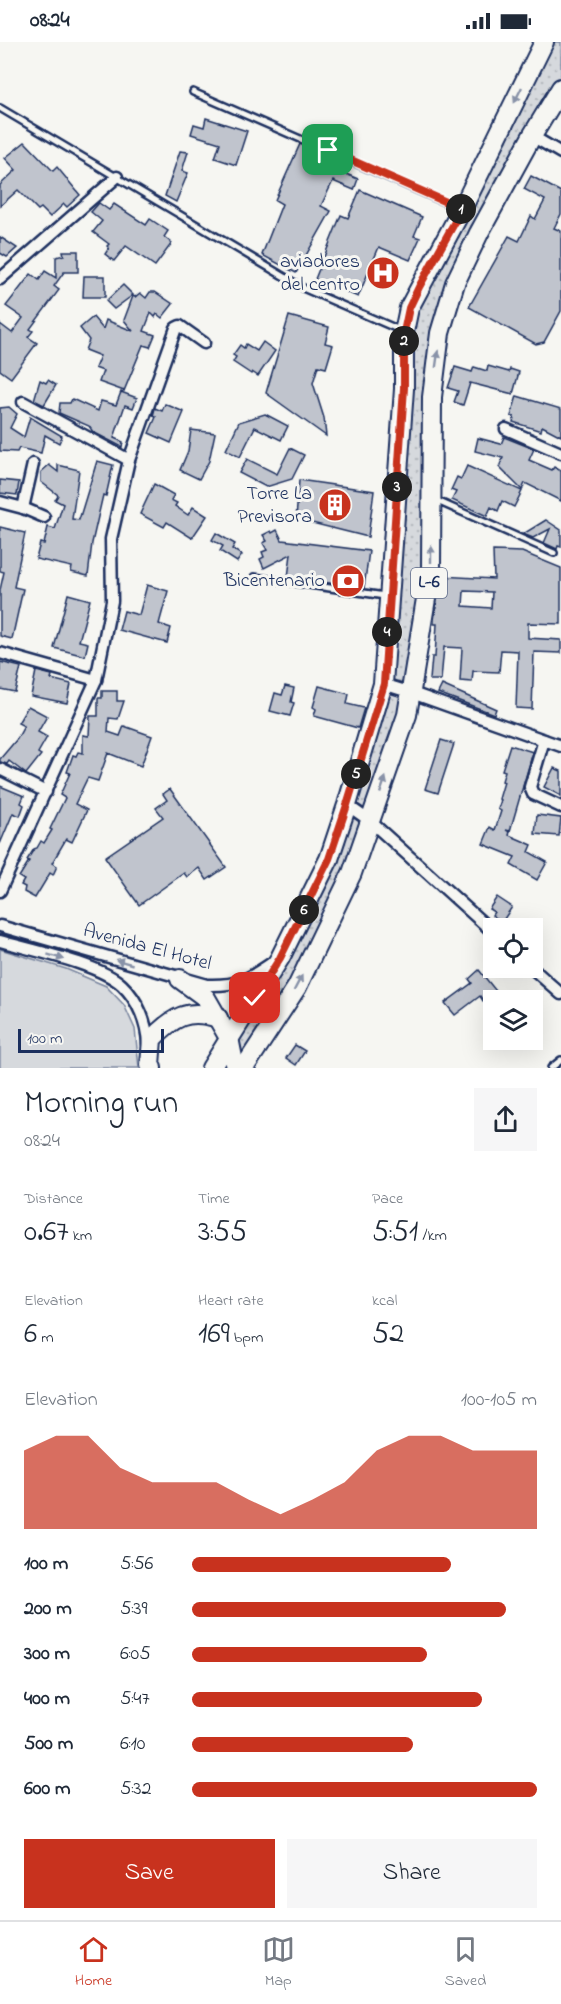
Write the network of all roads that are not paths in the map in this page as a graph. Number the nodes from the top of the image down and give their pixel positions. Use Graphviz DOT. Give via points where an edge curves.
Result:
graph roads {
  1 [pos="544,42"];
  2 [pos="561,88"];
  3 [pos="193,92"];
  4 [pos="0,108"];
  5 [pos="532,136"];
  6 [pos="561,153"];
  7 [pos="117,177"];
  8 [pos="462,209"];
  9 [pos="0,279"];
  10 [pos="404,332"];
  11 [pos="204,343"];
  12 [pos="23,402"];
  13 [pos="506,429"];
  14 [pos="561,453"];
  15 [pos="129,460"];
  16 [pos="33,464"];
  17 [pos="431,499"];
  18 [pos="0,502"];
  19 [pos="23,508"];
  20 [pos="44,517"];
  21 [pos="554,553"];
  22 [pos="254,577"];
  23 [pos="390,597"];
  24 [pos="0,652"];
  25 [pos="96,680"];
  26 [pos="384,684"];
  27 [pos="412,693"];
  28 [pos="544,740"];
  29 [pos="561,746"];
  30 [pos="0,769"];
  31 [pos="46,792"];
  32 [pos="347,805"];
  33 [pos="561,807"];
  34 [pos="370,821"];
  35 [pos="0,891"];
  36 [pos="483,923"];
  37 [pos="0,926"];
  38 [pos="0,940"];
  39 [pos="280,958"];
  40 [pos="543,978"];
  41 [pos="180,979"];
  42 [pos="561,994"];
  43 [pos="218,1018"];
  44 [pos="229,1038"];
  45 [pos="561,1060"];
  46 [pos="150,1067"];
  47 [pos="211,1068"];
  48 [pos="235,1068"];
  49 [pos="244,1068"];
  50 [pos="551,1068"];
  1 -- 8 [label="main road, L-6, one-way"];
  2 -- 5 [label="main road, L-6"];
  3 -- 8 [label="lane"];
  4 -- 7 [label="lane"];
  5 -- 6 [label="street"];
  17 -- 5 [label="main road, L-6, one-way" via="432,397 440,333 455,283"];
  7 -- 9 [label="street"];
  7 -- 10 [label="lane" via="305,289"];
  8 -- 10 [label="main road, L-6" via="409,308"];
  10 -- 23 [label="main road, L-6"];
  11 -- 15 [label="street" via="180,326 176,328"];
  12 -- 15 [label="street"];
  13 -- 14 [label="street"];
  15 -- 25 [label="street" via="111,539 112,601"];
  16 -- 19 [label="street"];
  17 -- 21 [label="lane"];
  27 -- 17 [label="main road, L-6, one-way" via="431,568"];
  18 -- 19 [label="street"];
  19 -- 20 [label="street"];
  22 -- 23 [label="lane"];
  23 -- 26 [label="main road, L-6"];
  24 -- 25 [label="street"];
  25 -- 31 [label="street"];
  26 -- 27 [label="street"];
  26 -- 32 [label="main road, L-6"];
  27 -- 28 [label="street"];
  34 -- 27 [label="main road, L-6, one-way"];
  28 -- 29 [label="street"];
  28 -- 33 [label="street" via="530,787 533,794"];
  30 -- 31 [label="street"];
  31 -- 35 [label="street"];
  32 -- 34 [label="street"];
  32 -- 39 [label="main road, L-6" via="329,859"];
  34 -- 36 [label="street"];
  49 -- 34 [label="main road, L-6, one-way" via="297,987 352,873"];
  41 -- 37 [label="street, Avenida El Hotel, one-way"];
  38 -- 46 [label="street, Avenida El Hotel, one-way" via="87,966 123,986 138,1006 147,1031"];
  39 -- 41 [label="street, Avenida El Hotel" via="246,981 225,986"];
  39 -- 44 [label="main road, L-6"];
  40 -- 42 [label="street"];
  41 -- 43 [label="main road" via="206,998"];
  43 -- 44 [label="main road"];
  43 -- 46 [label="main road" via="201,1012 169,1023 152,1039"];
  44 -- 47 [label="main road, L-6"];
  44 -- 48 [label="main road"];
  45 -- 50 [label="lane"];
}
